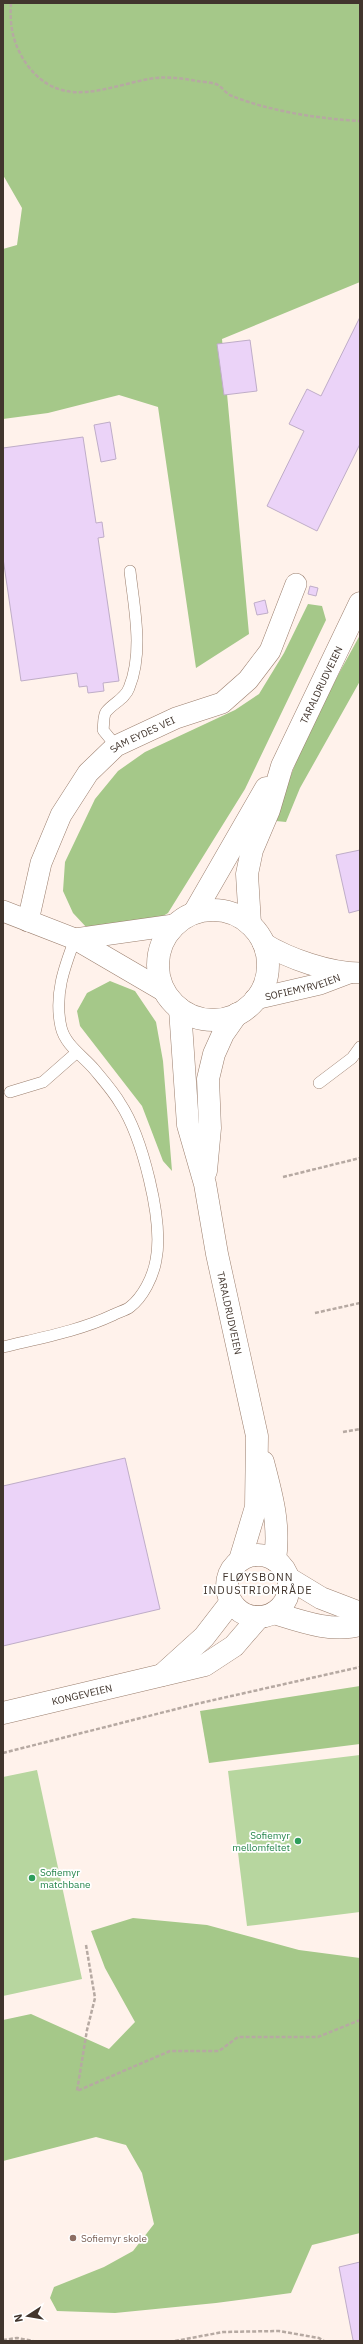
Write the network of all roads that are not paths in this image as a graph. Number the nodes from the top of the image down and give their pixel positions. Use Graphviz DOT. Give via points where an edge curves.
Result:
graph roads {
  1 [pos="130,571"];
  2 [pos="296,584"];
  3 [pos="360,603"];
  4 [pos="116,746"];
  5 [pos="282,766"];
  6 [pos="3,911"];
  7 [pos="194,913"];
  8 [pos="28,921"];
  9 [pos="250,924"];
  10 [pos="174,925"];
  11 [pos="75,938"];
  12 [pos="263,943"];
  13 [pos="355,973"];
  14 [pos="164,991"];
  15 [pos="255,999"];
  16 [pos="180,1009"];
  17 [pos="237,1014"];
  18 [pos="360,1047"];
  19 [pos="76,1053"];
  20 [pos="319,1083"];
  21 [pos="10,1092"];
  22 [pos="205,1184"];
  23 [pos="3,1347"];
  24 [pos="257,1440"];
  25 [pos="240,1560"];
  26 [pos="275,1560"];
  27 [pos="288,1578"];
  28 [pos="231,1602"];
  29 [pos="360,1613"];
  30 [pos="267,1615"];
  31 [pos="360,1625"];
  32 [pos="160,1676"];
  33 [pos="3,1713"];
  1 -- 4 [label="lane" via="136,625 134,676 128,691 105,713 103,730"];
  2 -- 4 [label="street, SAM EYDES VEI" via="270,651 248,680 222,703 176,718"];
  3 -- 5 [label="main road, TARALDRUDVEIEN"];
  4 -- 8 [label="street, SAM EYDES VEI" via="88,773 61,815 41,863"];
  5 -- 7 [label="main road, TARALDRUDVEIEN" via="258,801"];
  5 -- 9 [label="main road, TARALDRUDVEIEN" via="269,810 252,850 247,874"];
  6 -- 8 [label="street"];
  7 -- 9 [label="main road" via="223,910"];
  7 -- 10 [label="main road"];
  8 -- 11 [label="street"];
  9 -- 12 [label="main road"];
  10 -- 11 [label="street"];
  10 -- 14 [label="main road" via="166,934 158,956 159,974"];
  11 -- 14 [label="street"];
  11 -- 19 [label="lane" via="61,977 58,1003 61,1028"];
  12 -- 13 [label="street, SOFIEMYRVEIEN" via="298,961"];
  12 -- 15 [label="main road" via="267,955 267,971 262,989"];
  13 -- 15 [label="street, SOFIEMYRVEIEN"];
  14 -- 16 [label="main road"];
  15 -- 17 [label="main road"];
  16 -- 17 [label="main road" via="197,1018 213,1020"];
  16 -- 22 [label="main road, TARALDRUDVEIEN" via="188,1125"];
  17 -- 22 [label="main road, TARALDRUDVEIEN" via="214,1054 208,1079 210,1128"];
  18 -- 20 [label="lane" via="352,1058"];
  19 -- 21 [label="lane" via="43,1082"];
  19 -- 23 [label="lane" via="93,1068 120,1103 136,1136 156,1220 156,1260 147,1286 130,1307 92,1325"];
  22 -- 24 [label="main road, TARALDRUDVEIEN" via="217,1254 252,1406"];
  24 -- 25 [label="main road, TARALDRUDVEIEN" via="256,1507"];
  24 -- 26 [label="main road, TARALDRUDVEIEN" via="275,1504"];
  25 -- 26 [label="main road" via="258,1554"];
  25 -- 28 [label="main road" via="232,1568 227,1579 227,1591"];
  26 -- 27 [label="main road"];
  27 -- 29 [label="main road" via="321,1598"];
  27 -- 30 [label="main road" via="288,1596 282,1606"];
  28 -- 30 [label="main road" via="243,1614"];
  28 -- 32 [label="main road, KONGEVEIEN" via="204,1637"];
  30 -- 31 [label="main road" via="331,1626 350,1628"];
  30 -- 32 [label="main road, KONGEVEIEN" via="234,1646 205,1665"];
  32 -- 33 [label="main road, KONGEVEIEN"];
}
